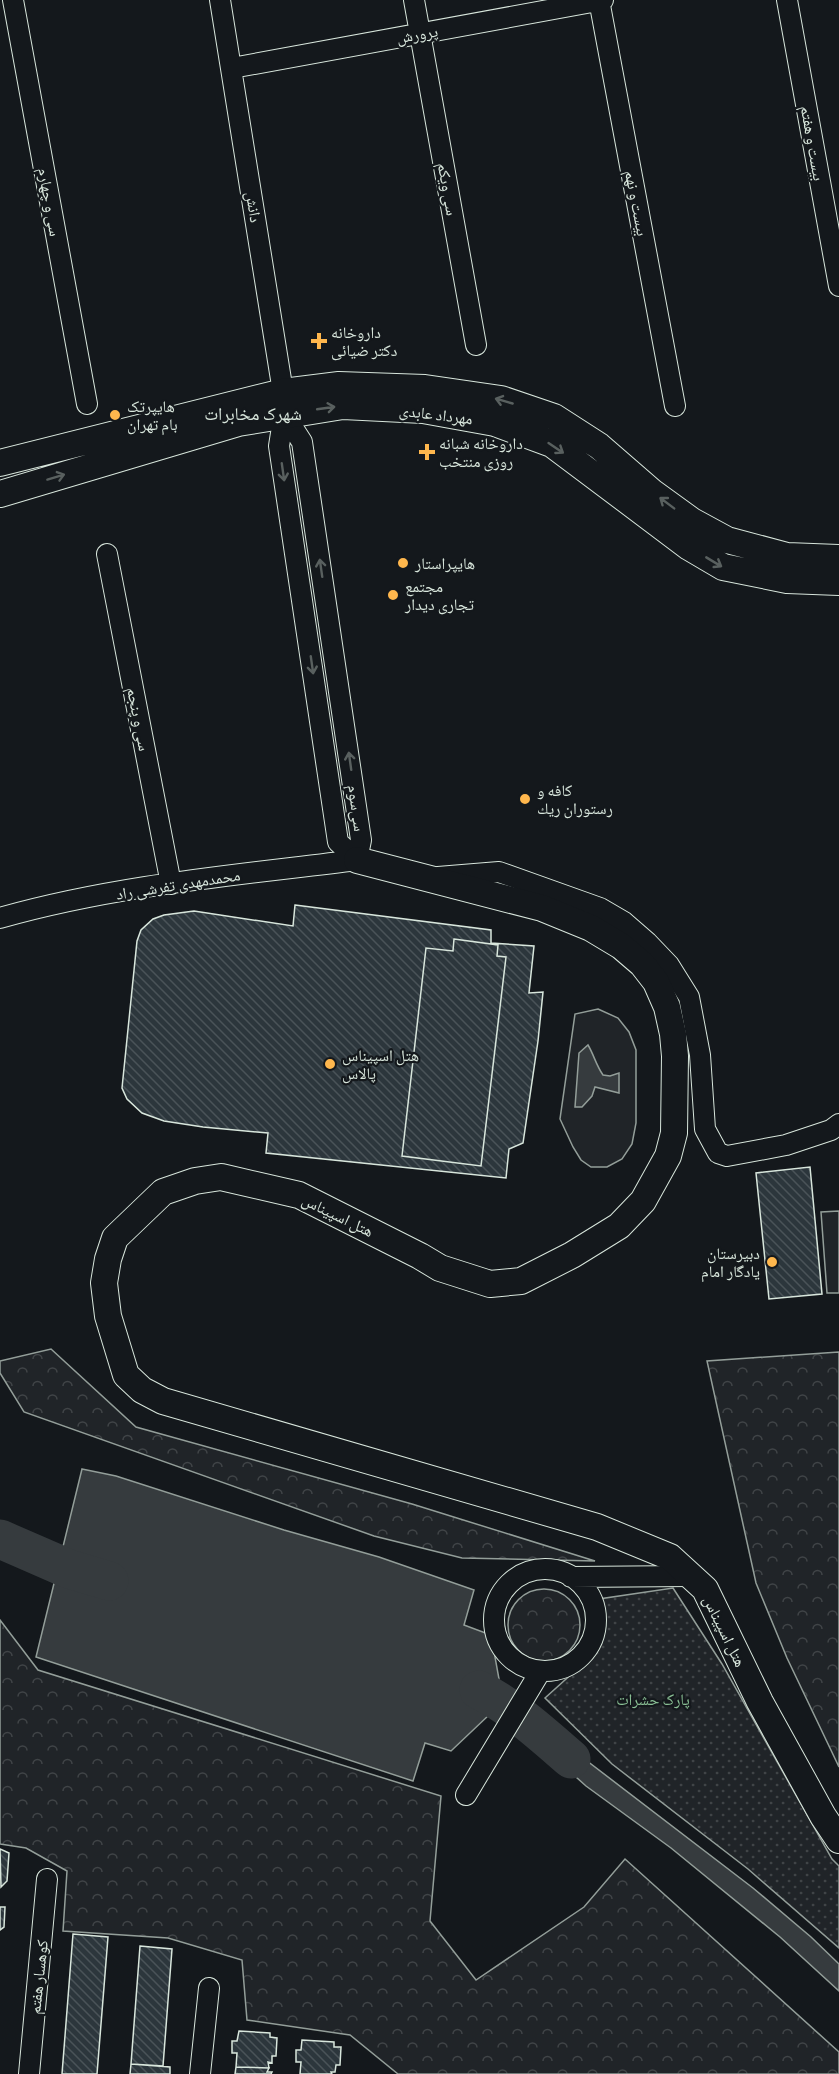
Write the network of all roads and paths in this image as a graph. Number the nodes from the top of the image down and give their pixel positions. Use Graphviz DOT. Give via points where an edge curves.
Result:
graph roads {
  1 [pos="13,0"];
  2 [pos="220,0"];
  3 [pos="414,0"];
  4 [pos="600,0"];
  5 [pos="787,0"];
  6 [pos="419,33"];
  7 [pos="232,68"];
  8 [pos="839,286"];
  9 [pos="476,345"];
  10 [pos="284,403"];
  11 [pos="87,404"];
  12 [pos="675,406"];
  13 [pos="0,463"];
  14 [pos="0,494"];
  15 [pos="107,554"];
  16 [pos="839,558"];
  17 [pos="839,582"];
  18 [pos="357,860"];
  19 [pos="429,878"];
  20 [pos="171,884"];
  21 [pos="0,918"];
  22 [pos="839,1124"];
  23 [pos="571,1576"];
  24 [pos="690,1576"];
  25 [pos="540,1672"];
  26 [pos="466,1795"];
  27 [pos="839,1840"];
  28 [pos="48,1879"];
  29 [pos="209,1988"];
  30 [pos="29,2074"];
  31 [pos="200,2074"];
  1 -- 11 [label="street, سی و چهارم"];
  2 -- 7 [label="street, دانش"];
  3 -- 6 [label="street, سی ویکم"];
  4 -- 6 [label="street, پرورش"];
  4 -- 12 [label="street, بیست و نهم"];
  5 -- 8 [label="street, بیست و هفتم"];
  6 -- 7 [label="street, پرورش"];
  6 -- 9 [label="street, سی ویکم"];
  7 -- 10 [label="street, دانش"];
  10 -- 13 [label="street, مهرداد عابدی"];
  14 -- 10 [label="street, مهرداد عابدی, one-way" via="238,423"];
  16 -- 10 [label="street, مهرداد عابدی, one-way" via="786,556 727,540 692,521 599,446 554,417 501,399 425,388 339,385"];
  10 -- 17 [label="street, مهرداد عابدی, one-way" via="423,410 495,423 552,444 689,547 723,567 786,580"];
  10 -- 18 [label="street, سی‌سوم" via="302,442 362,840"];
  15 -- 20 [label="street, سی و پنجم"];
  18 -- 19 [label="street, هتل اسپیناس"];
  18 -- 20 [label="street, محمدمهدی تفرشی راد"];
  19 -- 22 [label="street" via="499,872 600,908 647,942 669,965 689,997 700,1054 705,1129 718,1153 727,1156 786,1145"];
  19 -- 24 [label="street, هتل اسپیناس" via="542,908 591,928 621,946 656,982 667,1007 675,1056 674,1133 654,1183 619,1226 572,1255 521,1281 490,1284 440,1269 299,1195 221,1177 163,1192 115,1238 108,1259 104,1282 108,1316 126,1375 142,1390 163,1401 597,1527 669,1557"];
  20 -- 21 [label="street, محمدمهدی تفرشی راد"];
  23 -- 24 [label="street"];
  23 -- 25 [label="street" via="584,1587 592,1602 594,1636 573,1663"];
  23 -- 25 [label="street" via="539,1569 510,1583 500,1596 495,1612 500,1644 510,1658"];
  24 -- 27 [label="street, هتل اسپیناس" via="705,1589 760,1702"];
  25 -- 26 [label="street"];
  28 -- 30 [label="street, کوهسار هفتم"];
  29 -- 31 [label="street"];
}
